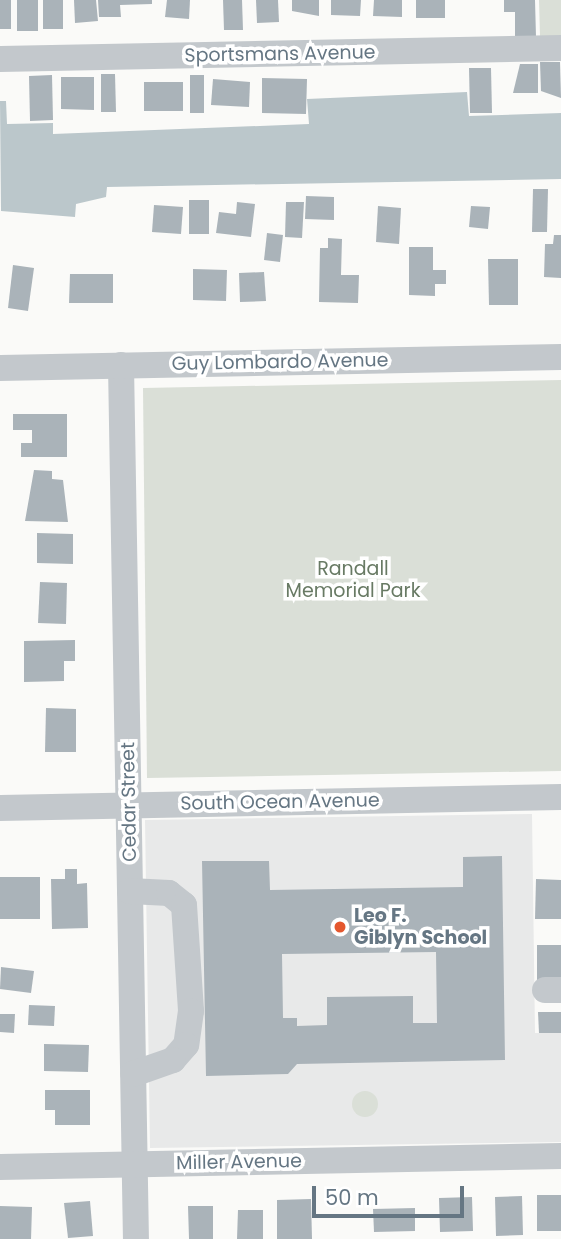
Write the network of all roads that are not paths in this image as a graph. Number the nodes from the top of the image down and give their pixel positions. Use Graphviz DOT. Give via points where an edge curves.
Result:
graph roads {
  1 [pos="561,48"];
  2 [pos="0,59"];
  3 [pos="561,357"];
  4 [pos="121,365"];
  5 [pos="0,368"];
  6 [pos="561,797"];
  7 [pos="129,805"];
  8 [pos="0,808"];
  9 [pos="130,891"];
  10 [pos="133,1074"];
  11 [pos="561,1156"];
  12 [pos="135,1164"];
  13 [pos="0,1167"];
  14 [pos="136,1239"];
  1 -- 2 [label="street, Sportsmans Avenue"];
  3 -- 4 [label="street, Guy Lombardo Avenue"];
  4 -- 5 [label="street, Guy Lombardo Avenue"];
  4 -- 7 [label="street, Cedar Street"];
  6 -- 7 [label="street, South Ocean Avenue"];
  7 -- 8 [label="street, South Ocean Avenue"];
  7 -- 9 [label="street, Cedar Street"];
  9 -- 10 [label="street, Cedar Street"];
  9 -- 10 [label="street" via="169,893 184,905 190,983 186,1045 173,1060"];
  10 -- 12 [label="street, Cedar Street"];
  11 -- 12 [label="street, Miller Avenue"];
  12 -- 13 [label="street, Miller Avenue"];
  12 -- 14 [label="street, Cedar Street"];
}
